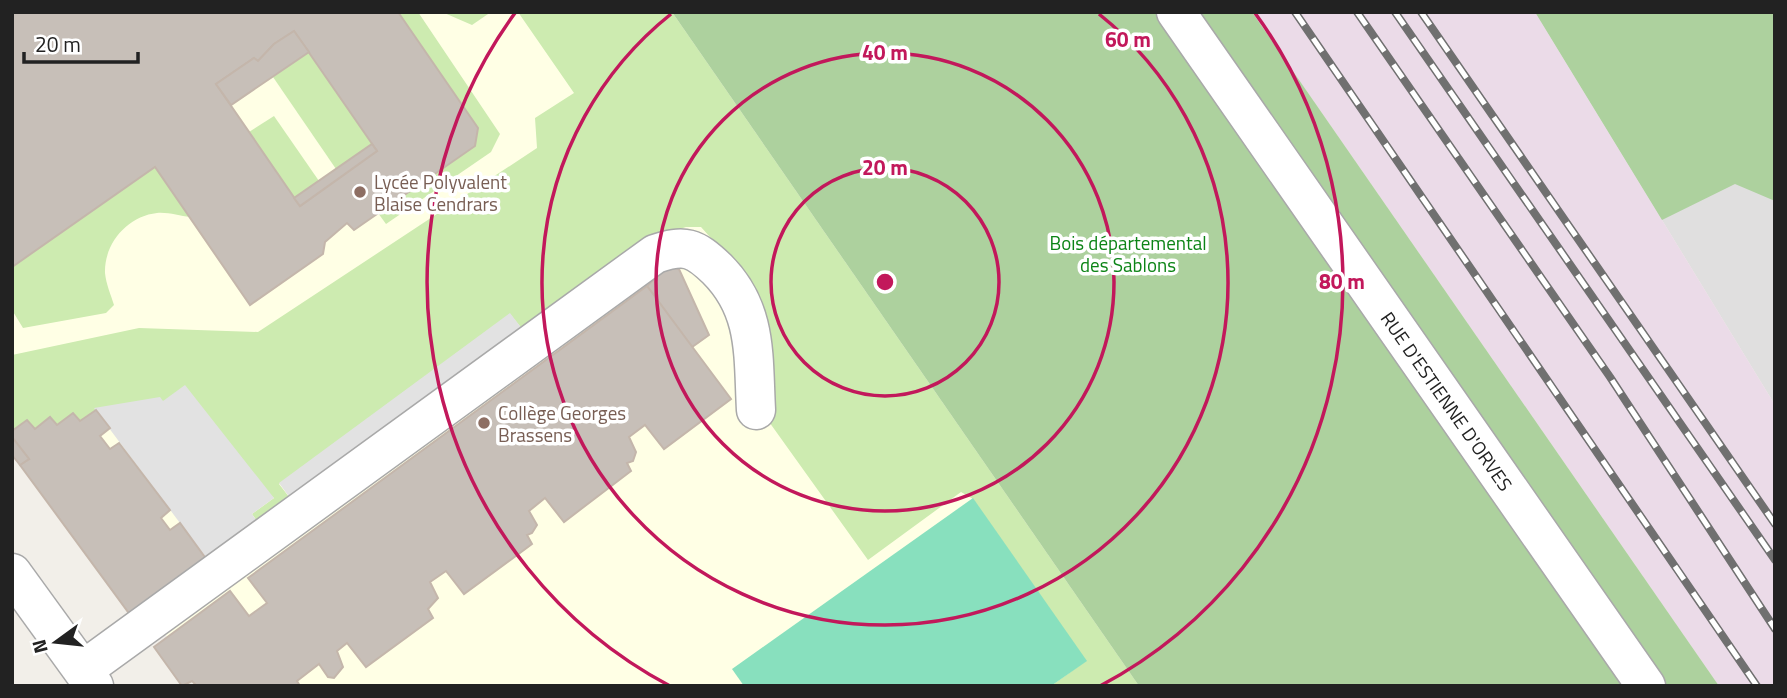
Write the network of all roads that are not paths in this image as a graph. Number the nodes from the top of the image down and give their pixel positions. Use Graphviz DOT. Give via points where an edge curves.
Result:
graph roads {
  1 [pos="1176,12"];
  2 [pos="756,410"];
  3 [pos="12,573"];
  4 [pos="89,678"];
  5 [pos="1646,686"];
  1 -- 5 [label="street, RUE D'ESTIENNE D'ORVES"];
  2 -- 4 [label="street" via="752,333 735,287 694,250 677,247 655,254"];
  3 -- 4 [label="street"];
}
